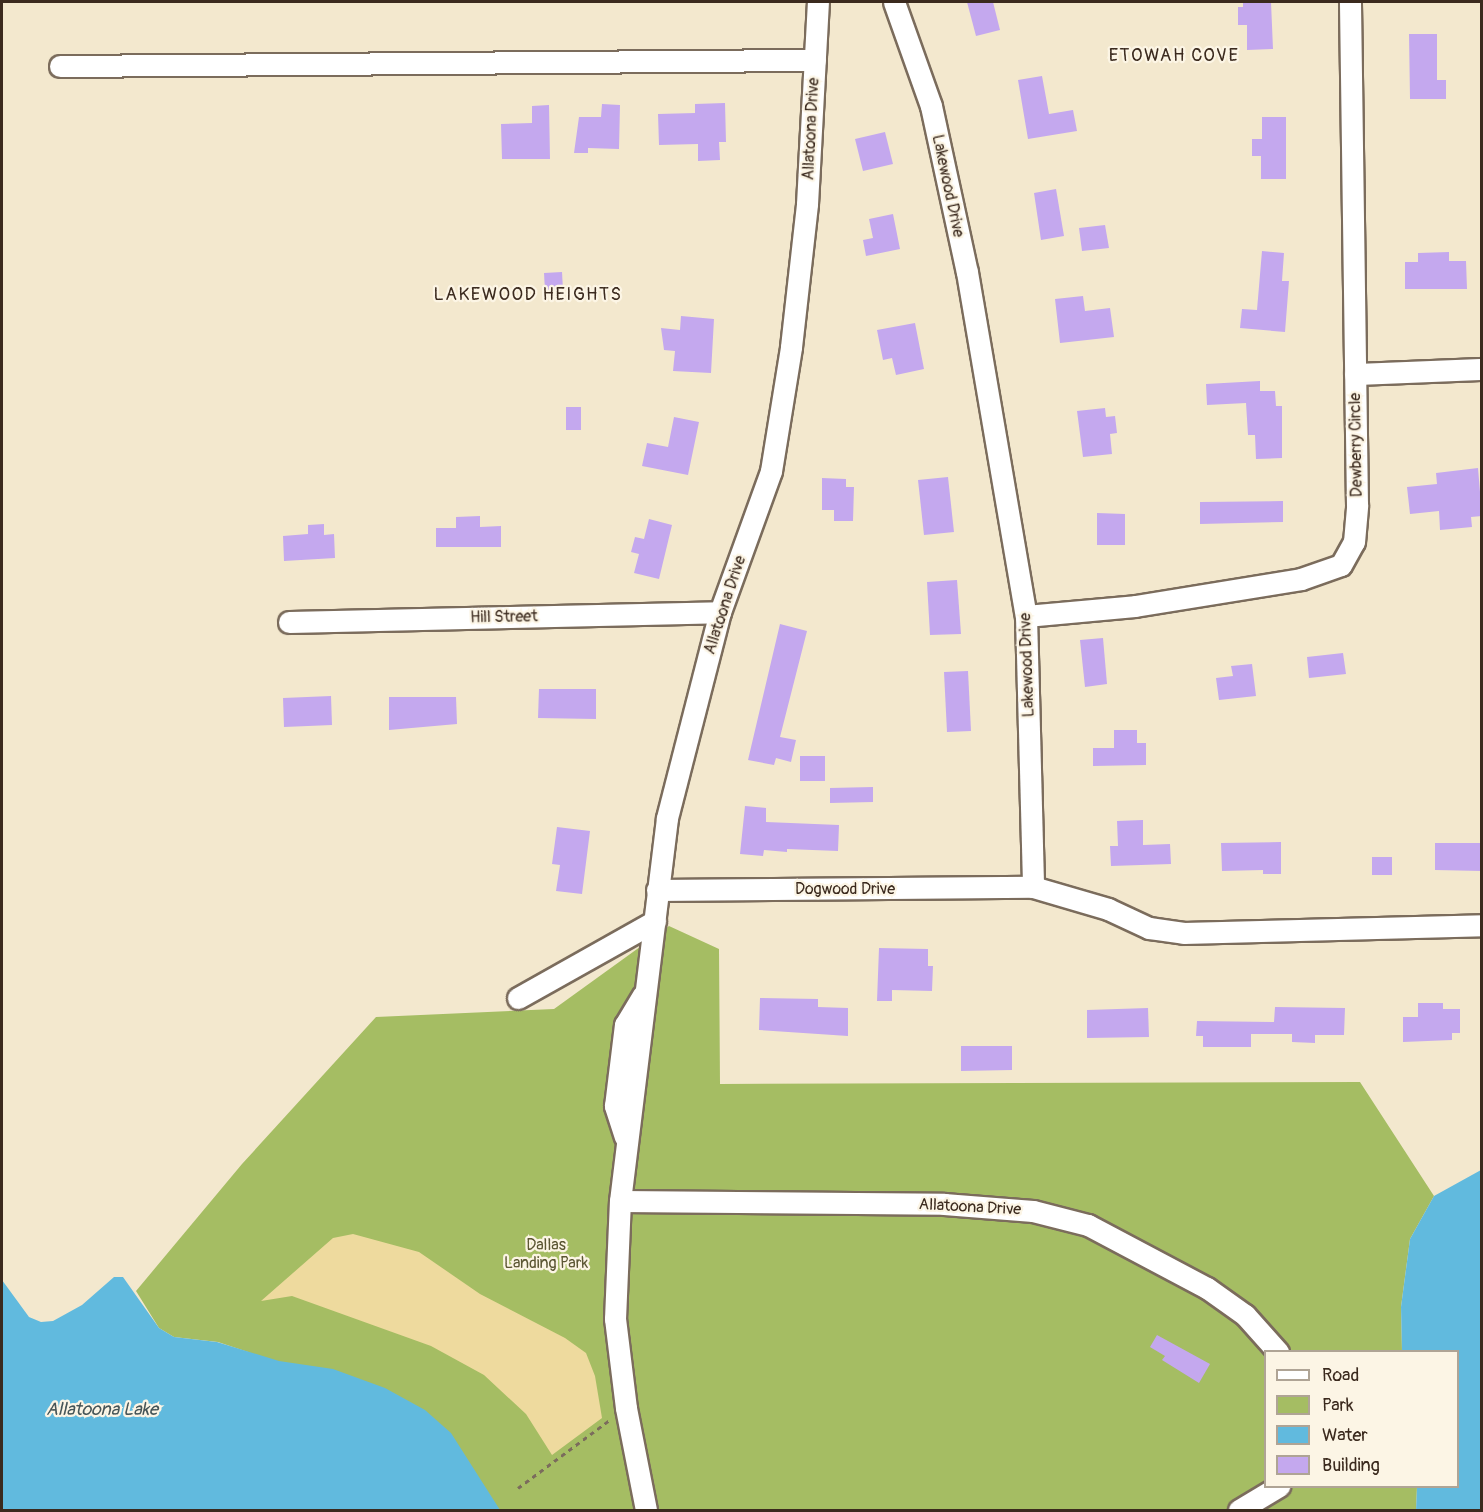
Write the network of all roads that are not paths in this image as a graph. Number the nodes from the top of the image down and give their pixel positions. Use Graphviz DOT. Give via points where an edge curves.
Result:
graph roads {
  1 [pos="818,2"];
  2 [pos="894,2"];
  3 [pos="1350,2"];
  4 [pos="815,60"];
  5 [pos="60,66"];
  6 [pos="1482,369"];
  7 [pos="1355,374"];
  8 [pos="720,612"];
  9 [pos="1026,616"];
  10 [pos="289,622"];
  11 [pos="1033,887"];
  12 [pos="657,890"];
  13 [pos="655,921"];
  14 [pos="1482,925"];
  15 [pos="518,998"];
  16 [pos="620,1201"];
  17 [pos="1276,1350"];
  18 [pos="1276,1488"];
  19 [pos="646,1510"];
  20 [pos="1239,1510"];
  1 -- 4 [label="street, Allatoona Drive"];
  2 -- 9 [label="street, Lakewood Drive" via="931,106 967,272"];
  3 -- 7 [label="street, Dewberry Circle"];
  4 -- 5 [label="street"];
  4 -- 8 [label="street, Allatoona Drive" via="807,204 791,347 771,471"];
  6 -- 7 [label="street"];
  7 -- 9 [label="street, Dewberry Circle" via="1357,505 1354,542 1341,565 1301,579 1235,591 1135,606"];
  8 -- 10 [label="street, Hill Street"];
  8 -- 12 [label="street, Allatoona Drive" via="667,818"];
  9 -- 11 [label="street, Lakewood Drive"];
  11 -- 12 [label="street, Dogwood Drive"];
  11 -- 14 [label="street" via="1108,909 1149,928 1184,933"];
  12 -- 13 [label="street, Allatoona Drive"];
  13 -- 15 [label="street"];
  13 -- 16 [label="street, Allatoona Drive" via="646,990 625,1025 623,1036 615,1106 627,1143"];
  16 -- 17 [label="street, Allatoona Drive" via="944,1204 1033,1211 1088,1225 1199,1284 1245,1315"];
  16 -- 19 [label="street, Allatoona Drive" via="615,1319 626,1408"];
  18 -- 20 [label="street"];
}
